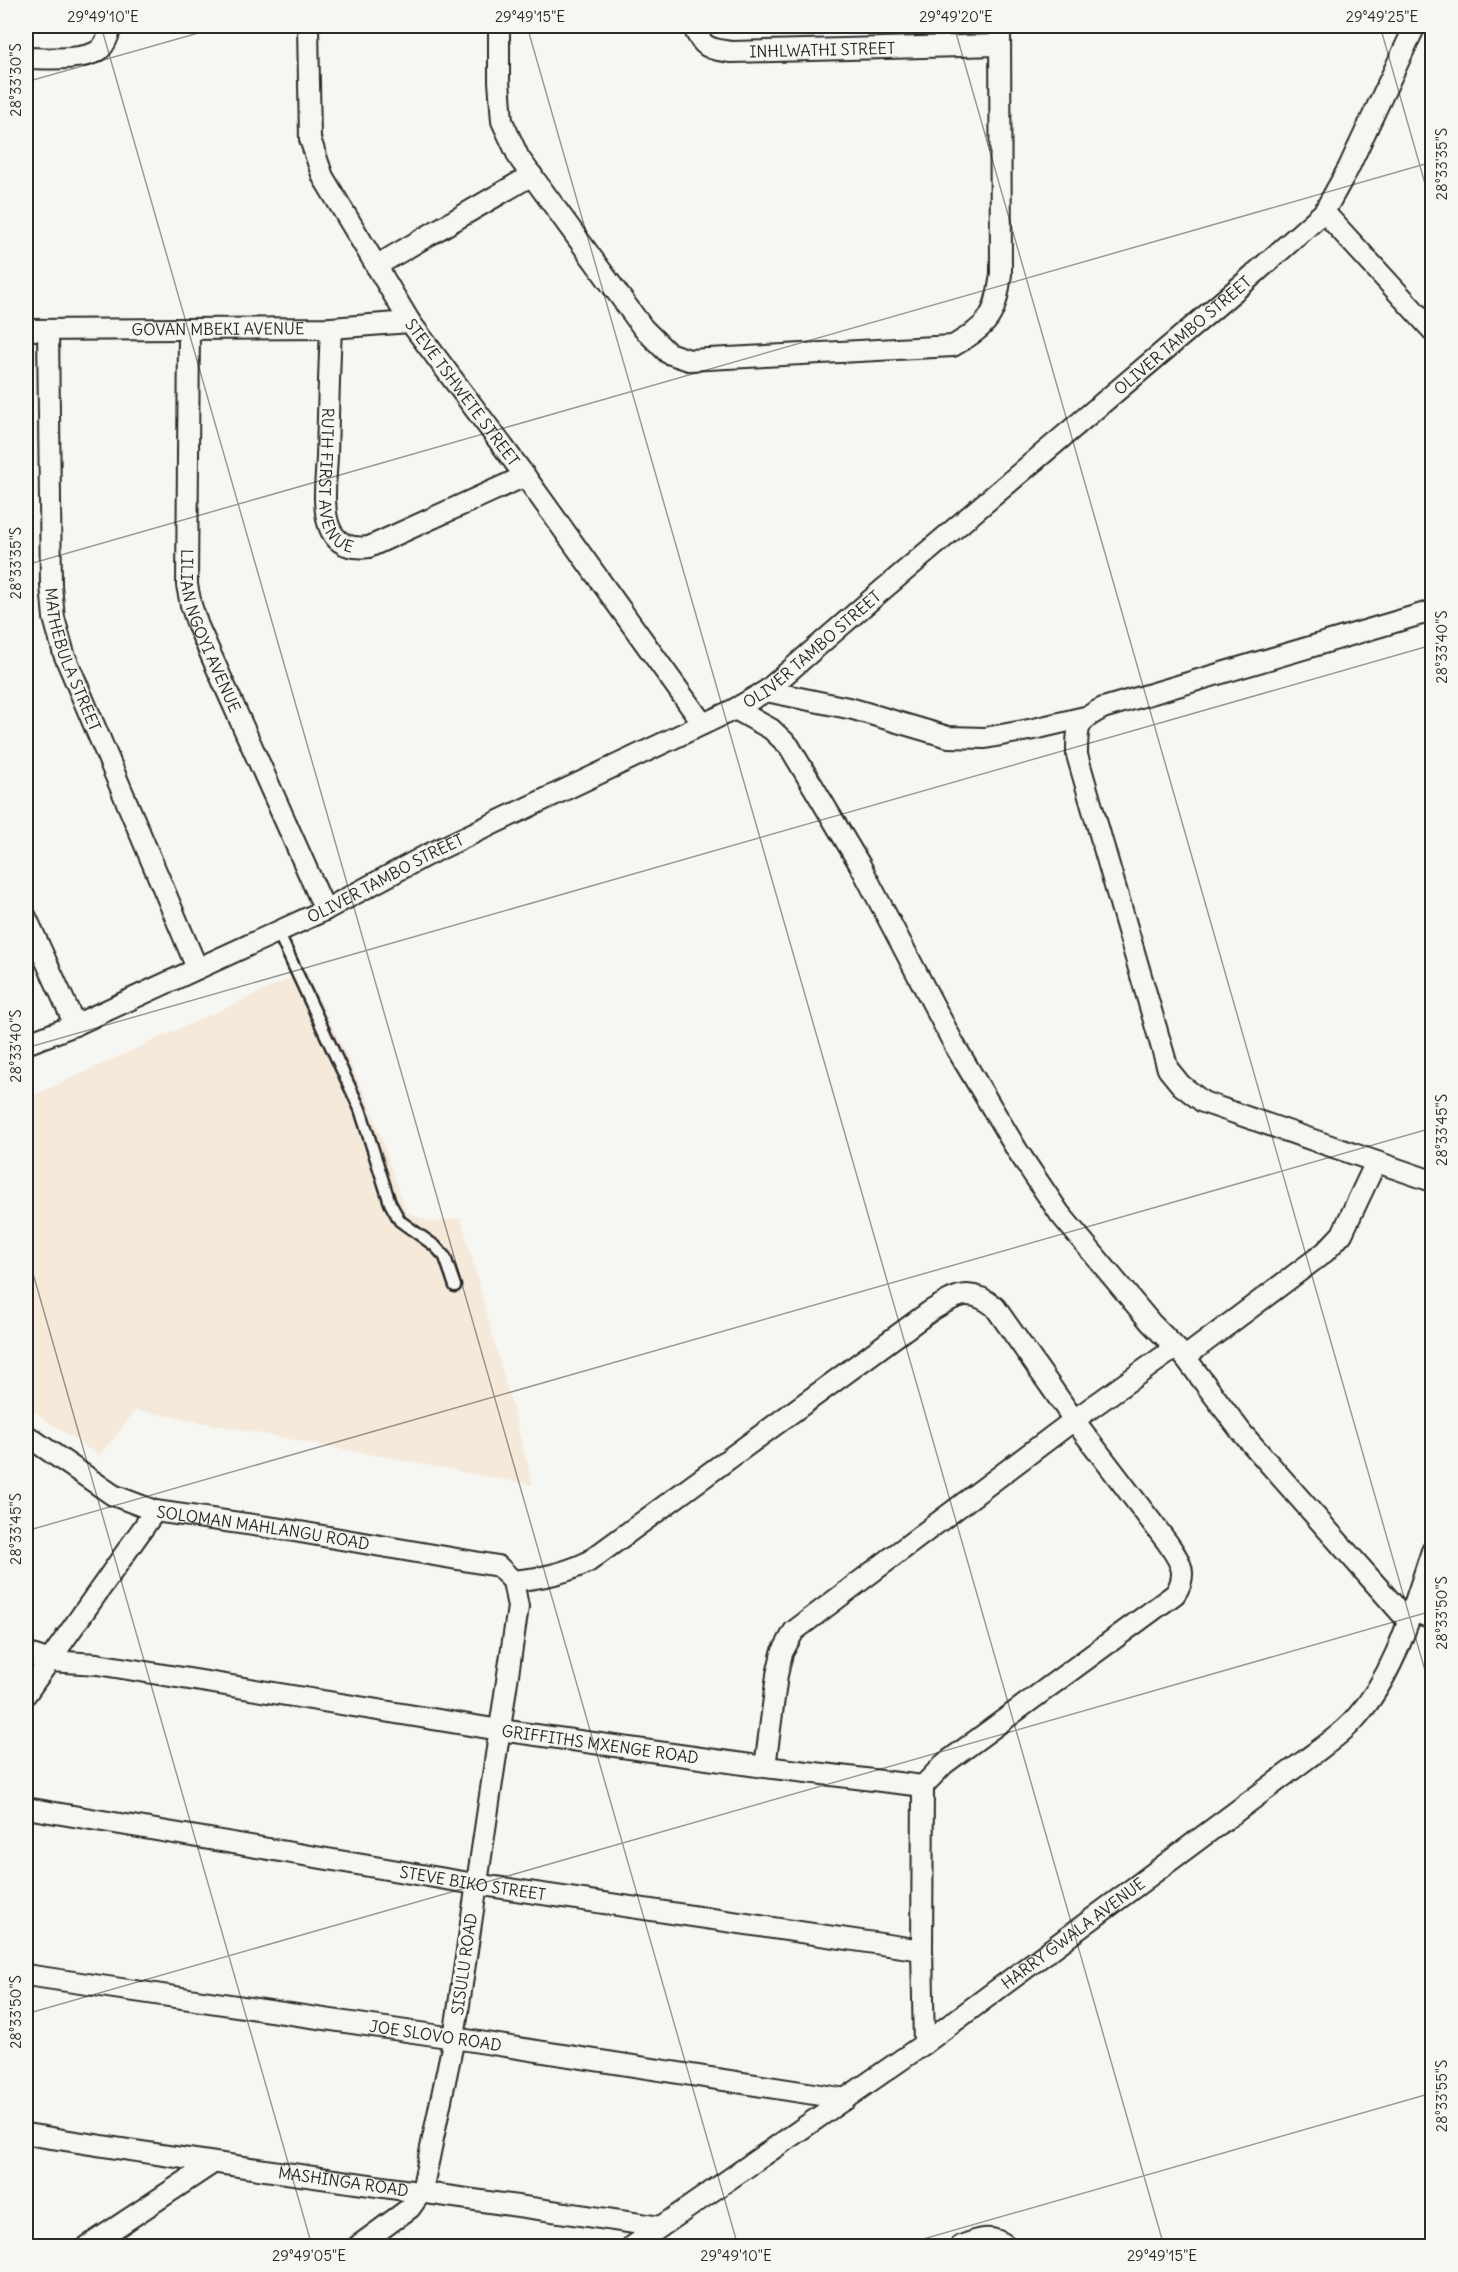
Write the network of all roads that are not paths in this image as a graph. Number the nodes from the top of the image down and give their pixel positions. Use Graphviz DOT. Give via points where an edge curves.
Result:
graph roads {
  1 [pos="111,26"];
  2 [pos="308,26"];
  3 [pos="499,26"];
  4 [pos="693,26"];
  5 [pos="1000,26"];
  6 [pos="1415,26"];
  7 [pos="999,45"];
  8 [pos="26,58"];
  9 [pos="532,176"];
  10 [pos="1324,212"];
  11 [pos="376,266"];
  12 [pos="410,322"];
  13 [pos="331,328"];
  14 [pos="26,330"];
  15 [pos="48,330"];
  16 [pos="1432,330"];
  17 [pos="189,331"];
  18 [pos="525,476"];
  19 [pos="1432,611"];
  20 [pos="766,691"];
  21 [pos="735,710"];
  22 [pos="1085,717"];
  23 [pos="703,724"];
  24 [pos="326,910"];
  25 [pos="26,916"];
  26 [pos="278,932"];
  27 [pos="198,968"];
  28 [pos="75,1025"];
  29 [pos="26,1044"];
  30 [pos="1376,1162"];
  31 [pos="1432,1181"];
  32 [pos="455,1286"];
  33 [pos="1180,1352"];
  34 [pos="1074,1420"];
  35 [pos="26,1435"];
  36 [pos="154,1511"];
  37 [pos="1432,1551"];
  38 [pos="513,1581"];
  39 [pos="1410,1616"];
  40 [pos="1432,1618"];
  41 [pos="26,1653"];
  42 [pos="50,1661"];
  43 [pos="26,1694"];
  44 [pos="500,1730"];
  45 [pos="765,1767"];
  46 [pos="923,1786"];
  47 [pos="26,1808"];
  48 [pos="475,1884"];
  49 [pos="922,1950"];
  50 [pos="26,1975"];
  51 [pos="454,2038"];
  52 [pos="924,2044"];
  53 [pos="846,2099"];
  54 [pos="26,2134"];
  55 [pos="213,2163"];
  56 [pos="422,2191"];
  57 [pos="660,2227"];
  58 [pos="88,2247"];
  59 [pos="358,2247"];
  60 [pos="633,2247"];
  61 [pos="961,2247"];
  62 [pos="1007,2247"];
  1 -- 8 [label="street" via="108,39 99,50 70,57"];
  2 -- 11 [label="street, STEVE TSHWETE STREET" via="310,139 315,158"];
  3 -- 9 [label="street" via="502,121"];
  4 -- 7 [label="street, INHLWATHI STREET" via="711,49 731,52"];
  5 -- 7 [label="street"];
  6 -- 10 [label="street, OLIVER TAMBO STREET"];
  7 -- 9 [label="street" via="998,294 996,305 980,330 953,346 689,360 668,353 643,328"];
  9 -- 11 [label="street"];
  10 -- 16 [label="street"];
  10 -- 20 [label="street, OLIVER TAMBO STREET"];
  11 -- 12 [label="street, STEVE TSHWETE STREET"];
  12 -- 13 [label="street, GOVAN MBEKI AVENUE"];
  12 -- 18 [label="street, STEVE TSHWETE STREET"];
  13 -- 17 [label="street, GOVAN MBEKI AVENUE"];
  13 -- 18 [label="street, RUTH FIRST AVENUE" via="326,502 330,527 338,540 357,549 369,547"];
  14 -- 15 [label="street, GOVAN MBEKI AVENUE"];
  15 -- 17 [label="street, GOVAN MBEKI AVENUE"];
  15 -- 27 [label="street, MATHEBULA STREET" via="54,618 64,654"];
  17 -- 24 [label="street, LILIAN NGOYI AVENUE" via="187,585 191,605"];
  18 -- 23 [label="street, STEVE TSHWETE STREET"];
  19 -- 22 [label="street" via="1103,708"];
  20 -- 21 [label="street, OLIVER TAMBO STREET"];
  20 -- 22 [label="street" via="854,709 948,737 985,738"];
  21 -- 23 [label="street, OLIVER TAMBO STREET"];
  21 -- 33 [label="street" via="771,729 789,746 860,865 955,1046 1017,1150 1060,1214 1150,1323"];
  22 -- 30 [label="street" via="1077,733 1077,755 1168,1069 1180,1085 1203,1102"];
  23 -- 24 [label="street, OLIVER TAMBO STREET" via="425,856"];
  24 -- 26 [label="street, OLIVER TAMBO STREET"];
  25 -- 28 [label="street"];
  26 -- 27 [label="street, OLIVER TAMBO STREET"];
  26 -- 32 [label="lane" via="360,1109 390,1203 400,1221 445,1257"];
  27 -- 28 [label="street, OLIVER TAMBO STREET"];
  28 -- 29 [label="street, OLIVER TAMBO STREET"];
  30 -- 31 [label="street"];
  30 -- 33 [label="street" via="1342,1234 1325,1252"];
  33 -- 34 [label="street"];
  33 -- 39 [label="street" via="1242,1432"];
  34 -- 38 [label="street" via="995,1307 982,1297 966,1294 929,1312 588,1562 547,1577"];
  34 -- 45 [label="street" via="794,1631 782,1653 777,1675"];
  34 -- 46 [label="street" via="1172,1550 1183,1572 1182,1583 1175,1594 944,1764"];
  35 -- 36 [label="street, SOLOMAN MAHLANGU ROAD" via="113,1495"];
  36 -- 38 [label="street, SOLOMAN MAHLANGU ROAD" via="498,1566"];
  36 -- 42 [label="street"];
  37 -- 39 [label="street, HARRY GWALA AVENUE"];
  38 -- 44 [label="street, SISULU ROAD" via="518,1607"];
  39 -- 40 [label="street"];
  39 -- 52 [label="street, HARRY GWALA AVENUE" via="1381,1686 1354,1720"];
  41 -- 42 [label="street, GRIFFITHS MXENGE ROAD"];
  42 -- 43 [label="street"];
  42 -- 44 [label="street, GRIFFITHS MXENGE ROAD" via="109,1666"];
  44 -- 45 [label="street, GRIFFITHS MXENGE ROAD"];
  44 -- 48 [label="street, SISULU ROAD"];
  45 -- 46 [label="street, GRIFFITHS MXENGE ROAD"];
  46 -- 49 [label="street"];
  47 -- 48 [label="street, STEVE BIKO STREET"];
  48 -- 49 [label="street, STEVE BIKO STREET"];
  48 -- 51 [label="street, SISULU ROAD"];
  49 -- 52 [label="street"];
  50 -- 51 [label="street, JOE SLOVO ROAD"];
  51 -- 53 [label="street, JOE SLOVO ROAD"];
  51 -- 56 [label="street, SISULU ROAD"];
  52 -- 53 [label="street, HARRY GWALA AVENUE"];
  53 -- 57 [label="street, HARRY GWALA AVENUE"];
  54 -- 55 [label="street, MASHINGA ROAD"];
  55 -- 56 [label="street, MASHINGA ROAD"];
  55 -- 58 [label="street"];
  56 -- 57 [label="street, MASHINGA ROAD"];
  56 -- 59 [label="street, SISULU ROAD" via="410,2208"];
  57 -- 60 [label="street, HARRY GWALA AVENUE"];
  61 -- 62 [label="street" via="986,2238 997,2239"];
}
